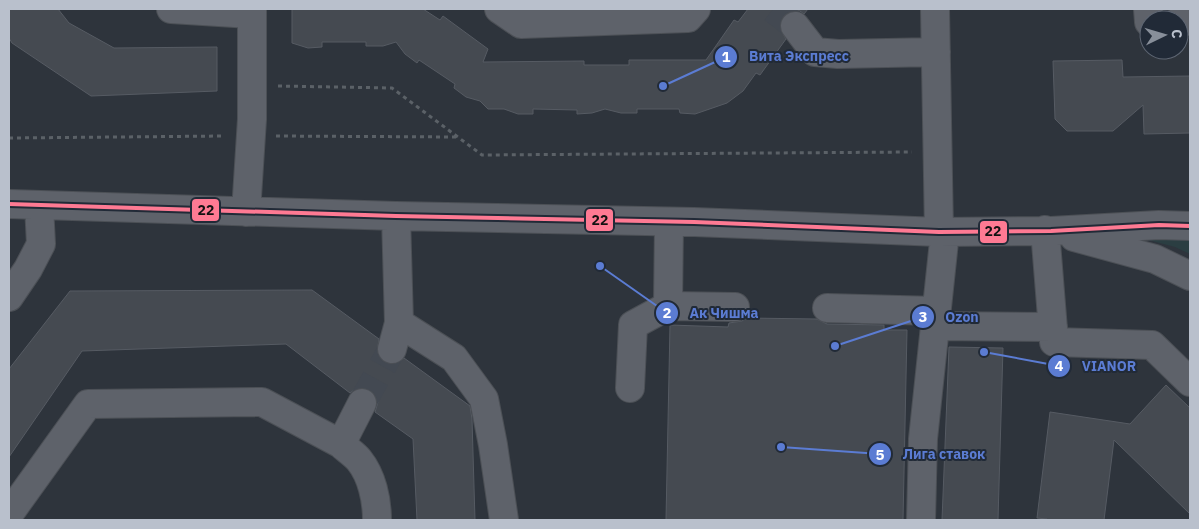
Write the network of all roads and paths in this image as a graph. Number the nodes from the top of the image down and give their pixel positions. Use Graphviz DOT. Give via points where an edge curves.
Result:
graph roads {
  1 [pos="171,9"];
  2 [pos="499,9"];
  3 [pos="696,9"];
  4 [pos="935,9"];
  5 [pos="251,11"];
  6 [pos="795,26"];
  7 [pos="936,52"];
  8 [pos="251,86"];
  9 [pos="938,152"];
  10 [pos="9,204"];
  11 [pos="39,206"];
  12 [pos="246,212"];
  13 [pos="396,216"];
  14 [pos="669,222"];
  15 [pos="1190,226"];
  16 [pos="1048,231"];
  17 [pos="942,232"];
  18 [pos="1190,276"];
  19 [pos="9,297"];
  20 [pos="668,306"];
  21 [pos="735,307"];
  22 [pos="827,308"];
  23 [pos="935,318"];
  24 [pos="399,323"];
  25 [pos="1053,327"];
  26 [pos="392,349"];
  27 [pos="1190,382"];
  28 [pos="630,388"];
  29 [pos="362,402"];
  30 [pos="340,444"];
  31 [pos="9,520"];
  32 [pos="378,520"];
  33 [pos="504,520"];
  34 [pos="921,520"];
  1 -- 5 [label="street"];
  2 -- 3 [label="street" via="520,24 688,18"];
  4 -- 7 [label="street"];
  5 -- 8 [label="street"];
  6 -- 7 [label="street" via="815,52"];
  7 -- 9 [label="street"];
  8 -- 9 [label="path" via="392,88 482,155"];
  8 -- 12 [label="street"];
  9 -- 17 [label="street"];
  10 -- 11 [label="street"];
  11 -- 12 [label="street"];
  11 -- 19 [label="street" via="41,244"];
  12 -- 13 [label="street"];
  13 -- 14 [label="street"];
  13 -- 24 [label="street"];
  14 -- 17 [label="street"];
  14 -- 20 [label="street"];
  15 -- 16 [label="street"];
  16 -- 17 [label="street"];
  16 -- 18 [label="street" via="1156,259"];
  16 -- 25 [label="street"];
  17 -- 23 [label="street"];
  20 -- 21 [label="street"];
  20 -- 28 [label="street" via="633,325"];
  22 -- 23 [label="street"];
  23 -- 25 [label="street"];
  23 -- 34 [label="street" via="914,432"];
  24 -- 26 [label="street"];
  24 -- 33 [label="street" via="454,358 484,399"];
  25 -- 27 [label="street" via="1054,342 1152,345"];
  29 -- 30 [label="street"];
  30 -- 31 [label="street" via="262,402 88,404 9,514"];
  30 -- 32 [label="street" via="358,459 369,476"];
}
